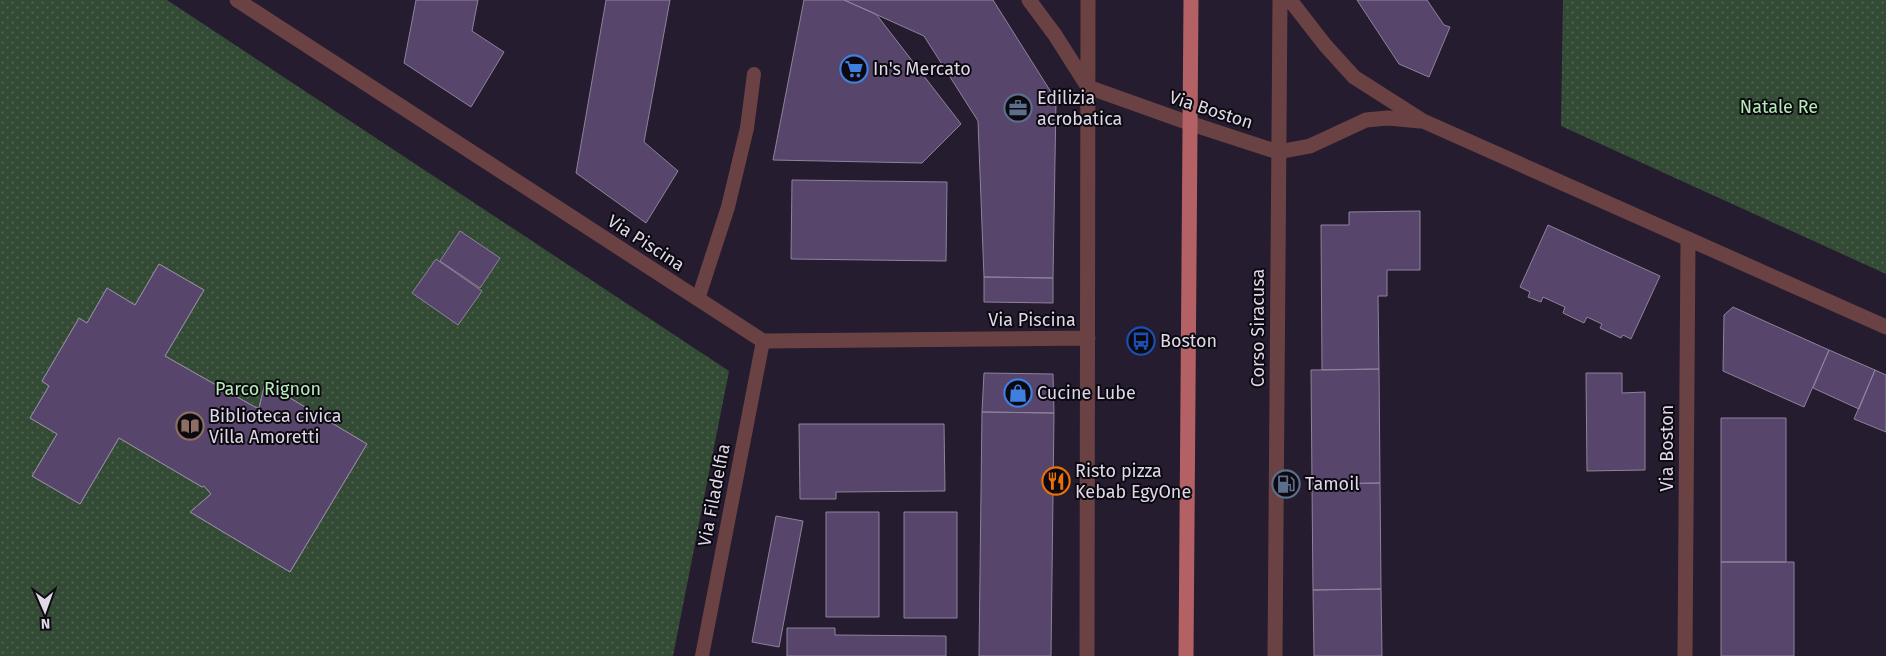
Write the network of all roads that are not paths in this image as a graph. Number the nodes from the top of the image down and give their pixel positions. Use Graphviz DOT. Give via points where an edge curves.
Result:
graph roads {
  1 [pos="236,0"];
  2 [pos="1029,0"];
  3 [pos="1088,0"];
  4 [pos="1190,0"];
  5 [pos="1280,0"];
  6 [pos="1290,0"];
  7 [pos="754,74"];
  8 [pos="1088,87"];
  9 [pos="1423,121"];
  10 [pos="1189,123"];
  11 [pos="1278,152"];
  12 [pos="1688,241"];
  13 [pos="698,298"];
  14 [pos="1886,327"];
  15 [pos="1088,338"];
  16 [pos="763,341"];
  17 [pos="702,656"];
  18 [pos="1087,656"];
  19 [pos="1186,656"];
  20 [pos="1275,656"];
  21 [pos="1685,656"];
  1 -- 13 [label="street, Via Piscina"];
  2 -- 8 [label="street"];
  3 -- 8 [label="street"];
  4 -- 10 [label="main road"];
  5 -- 11 [label="street, Corso Siracusa"];
  6 -- 9 [label="street, Via Boston" via="1354,77"];
  7 -- 13 [label="lane" via="747,128 728,207"];
  8 -- 10 [label="street, Via Boston"];
  8 -- 15 [label="street"];
  9 -- 11 [label="street, Via Boston" via="1366,120 1310,146"];
  9 -- 12 [label="street, Via Boston"];
  10 -- 11 [label="street, Via Boston"];
  10 -- 19 [label="main road"];
  11 -- 20 [label="street, Corso Siracusa"];
  12 -- 14 [label="street, Via Boston"];
  12 -- 21 [label="street, Via Boston"];
  13 -- 16 [label="street, Via Piscina"];
  15 -- 16 [label="street, Via Piscina"];
  15 -- 18 [label="street"];
  16 -- 17 [label="lane, Via Filadelfia"];
}
